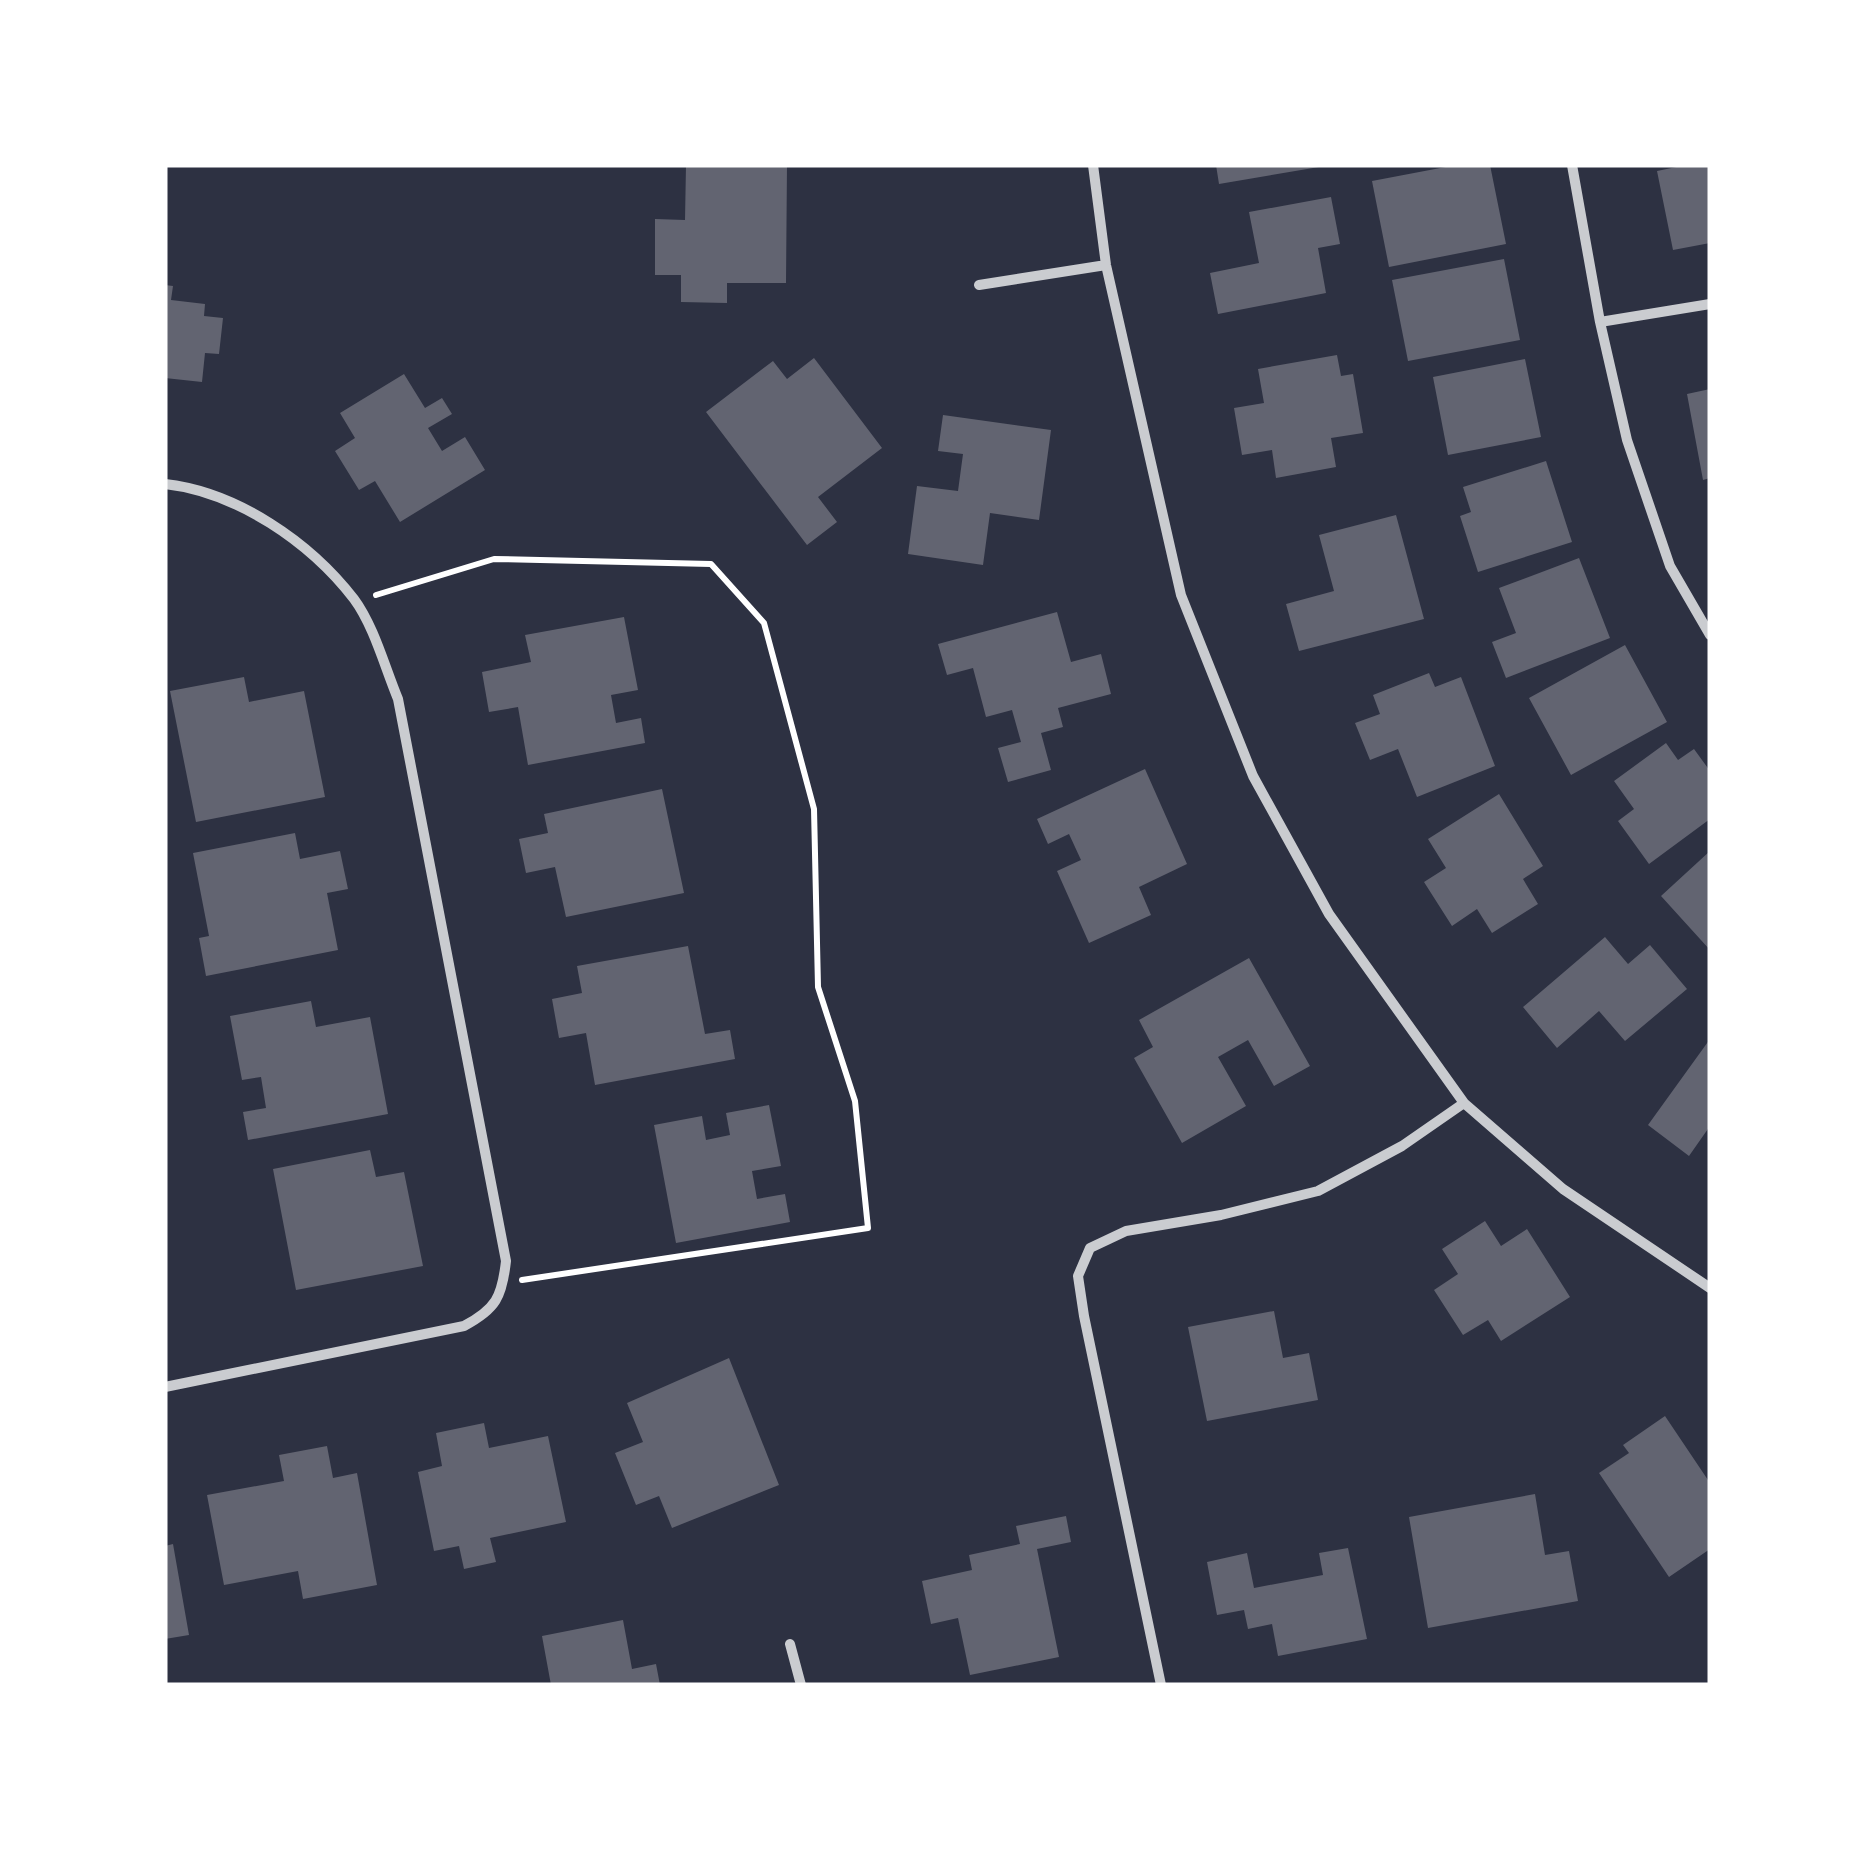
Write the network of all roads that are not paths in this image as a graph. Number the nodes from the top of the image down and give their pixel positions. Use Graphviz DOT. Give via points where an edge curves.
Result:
graph roads {
  1 [pos="1093,165"];
  2 [pos="1572,165"];
  3 [pos="1106,265"];
  4 [pos="978,286"];
  5 [pos="1710,304"];
  6 [pos="1600,322"];
  7 [pos="165,484"];
  8 [pos="1710,635"];
  9 [pos="1464,1103"];
  10 [pos="1710,1288"];
  11 [pos="165,1387"];
  12 [pos="790,1644"];
  13 [pos="800,1685"];
  14 [pos="1161,1685"];
  1 -- 3 [label="street"];
  2 -- 6 [label="street"];
  3 -- 4 [label="street"];
  3 -- 9 [label="street" via="1182,595 1252,776 1329,914"];
  5 -- 6 [label="street"];
  6 -- 8 [label="street" via="1627,440 1670,566"];
  7 -- 11 [label="street" via="214,494 272,525 356,601 398,699 506,1262 498,1300 464,1326"];
  9 -- 10 [label="street" via="1564,1189"];
  9 -- 14 [label="street" via="1318,1191 1126,1231 1090,1248 1078,1276 1084,1316"];
  12 -- 13 [label="street"];
}
